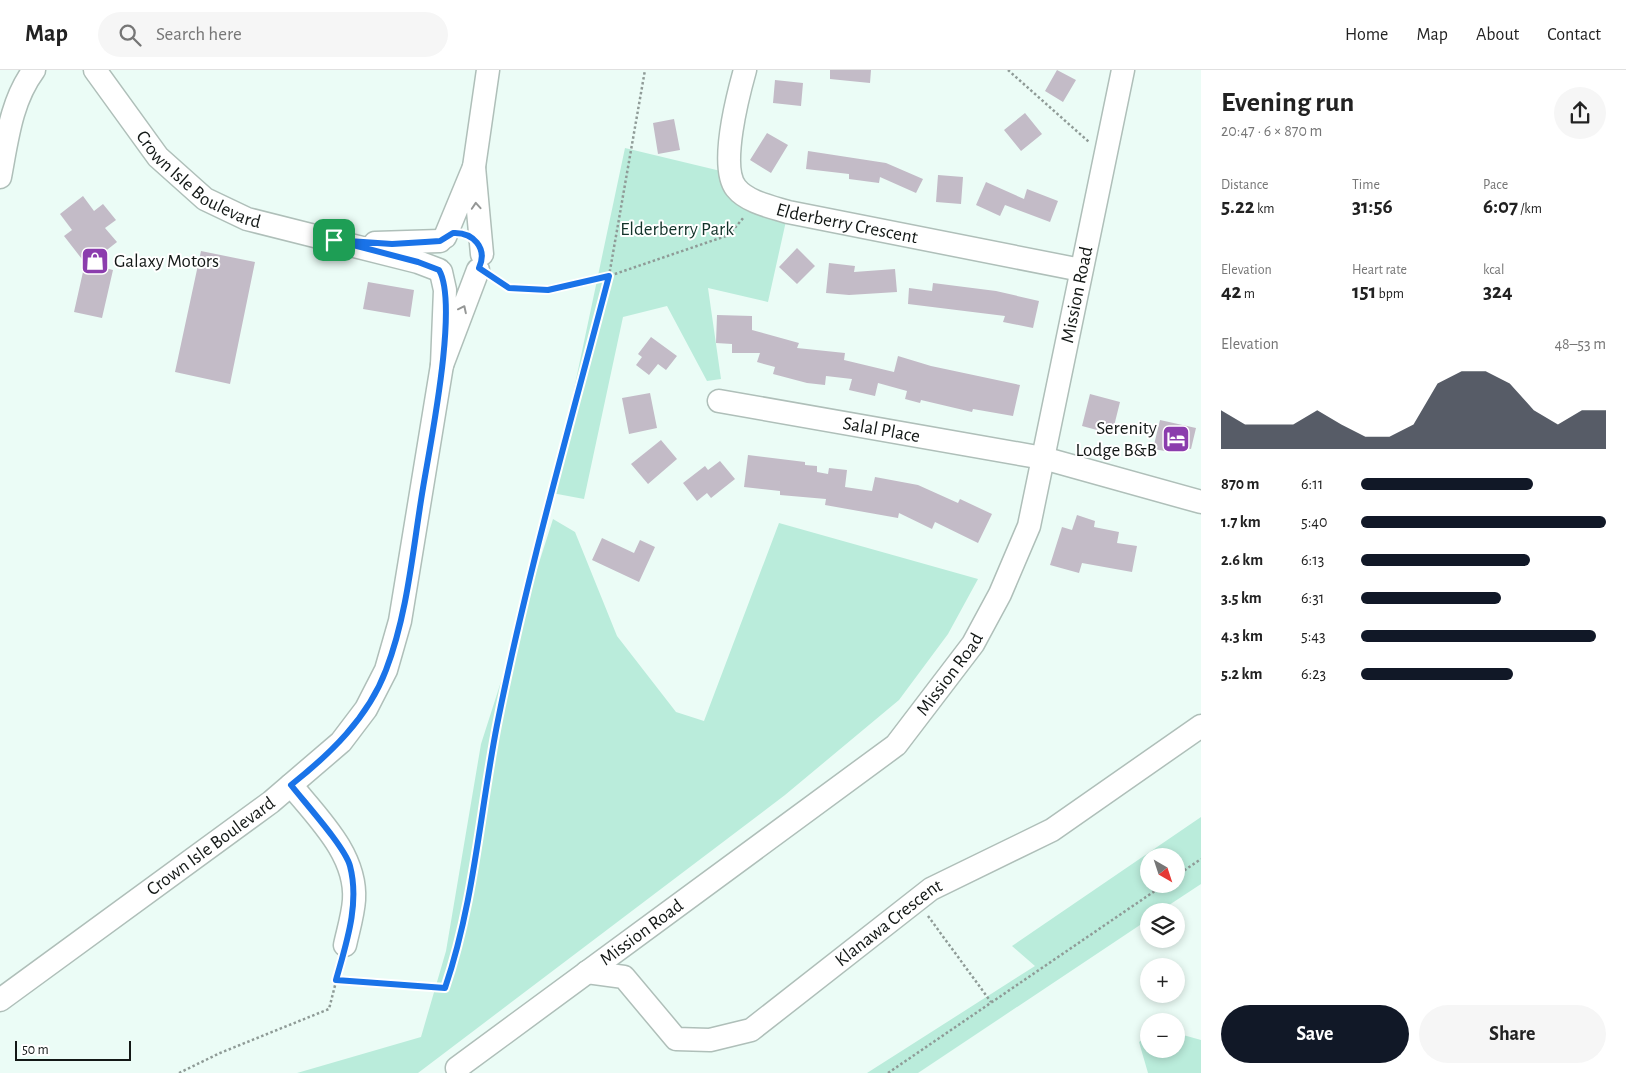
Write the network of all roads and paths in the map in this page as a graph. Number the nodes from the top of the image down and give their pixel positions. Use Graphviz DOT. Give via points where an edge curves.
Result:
graph roads {
  1 [pos="34,70"];
  2 [pos="95,70"];
  3 [pos="488,70"];
  4 [pos="645,70"];
  5 [pos="745,70"];
  6 [pos="1008,70"];
  7 [pos="1123,70"];
  8 [pos="1105,156"];
  9 [pos="474,168"];
  10 [pos="0,177"];
  11 [pos="756,202"];
  12 [pos="443,239"];
  13 [pos="334,240"];
  14 [pos="480,264"];
  15 [pos="1081,270"];
  16 [pos="440,271"];
  17 [pos="609,276"];
  18 [pos="442,365"];
  19 [pos="719,401"];
  20 [pos="1043,458"];
  21 [pos="1201,502"];
  22 [pos="1201,726"];
  23 [pos="291,785"];
  24 [pos="1201,859"];
  25 [pos="1185,870"];
  26 [pos="1152,893"];
  27 [pos="917,900"];
  28 [pos="345,945"];
  29 [pos="587,972"];
  30 [pos="336,980"];
  31 [pos="0,1000"];
  32 [pos="992,1003"];
  33 [pos="457,1068"];
  34 [pos="179,1073"];
  35 [pos="888,1073"];
  1 -- 10 [label="street" via="13,110"];
  2 -- 13 [label="street, Crown Isle Boulevard" via="158,157 205,199 247,219"];
  3 -- 9 [label="street"];
  4 -- 17 [label="path"];
  5 -- 11 [label="street, Elderberry Crescent" via="728,155 729,173 736,188"];
  6 -- 8 [label="path"];
  7 -- 8 [label="street, Mission Road"];
  8 -- 15 [label="street, Mission Road"];
  9 -- 12 [label="street"];
  14 -- 9 [label="street, one-way"];
  11 -- 15 [label="street, Elderberry Crescent" via="788,212"];
  11 -- 17 [label="path" via="729,235"];
  12 -- 13 [label="street, Crown Isle Boulevard" via="392,244"];
  12 -- 14 [label="street, Crown Isle Boulevard" via="453,233 468,235 480,246"];
  12 -- 16 [label="street" via="435,255"];
  13 -- 16 [label="street, Crown Isle Boulevard"];
  14 -- 16 [label="street" via="462,280 449,278"];
  14 -- 17 [label="path" via="509,288 548,290"];
  18 -- 14 [label="street, Crown Isle Boulevard, one-way"];
  15 -- 20 [label="street, Mission Road"];
  16 -- 18 [label="street, Crown Isle Boulevard" via="445,290"];
  17 -- 30 [label="path" via="536,552 497,725 482,824 455,959 445,988"];
  18 -- 23 [label="street, Crown Isle Boulevard" via="400,621 386,670 366,709 340,742"];
  19 -- 20 [label="street, Salal Place"];
  20 -- 21 [label="street"];
  20 -- 29 [label="street, Mission Road" via="1029,526 1000,594 973,644 896,745"];
  22 -- 27 [label="street, Klanawa Crescent" via="1052,830 931,889"];
  23 -- 28 [label="street" via="328,830 350,865 354,899"];
  23 -- 31 [label="street, Crown Isle Boulevard"];
  24 -- 25 [label="path"];
  26 -- 32 [label="path"];
  27 -- 29 [label="street, Klanawa Crescent" via="751,1030 710,1040 676,1039 624,977"];
  27 -- 32 [label="path"];
  28 -- 30 [label="path"];
  29 -- 33 [label="street, Mission Road"];
  30 -- 34 [label="path" via="329,1009"];
  32 -- 35 [label="path"];
}
